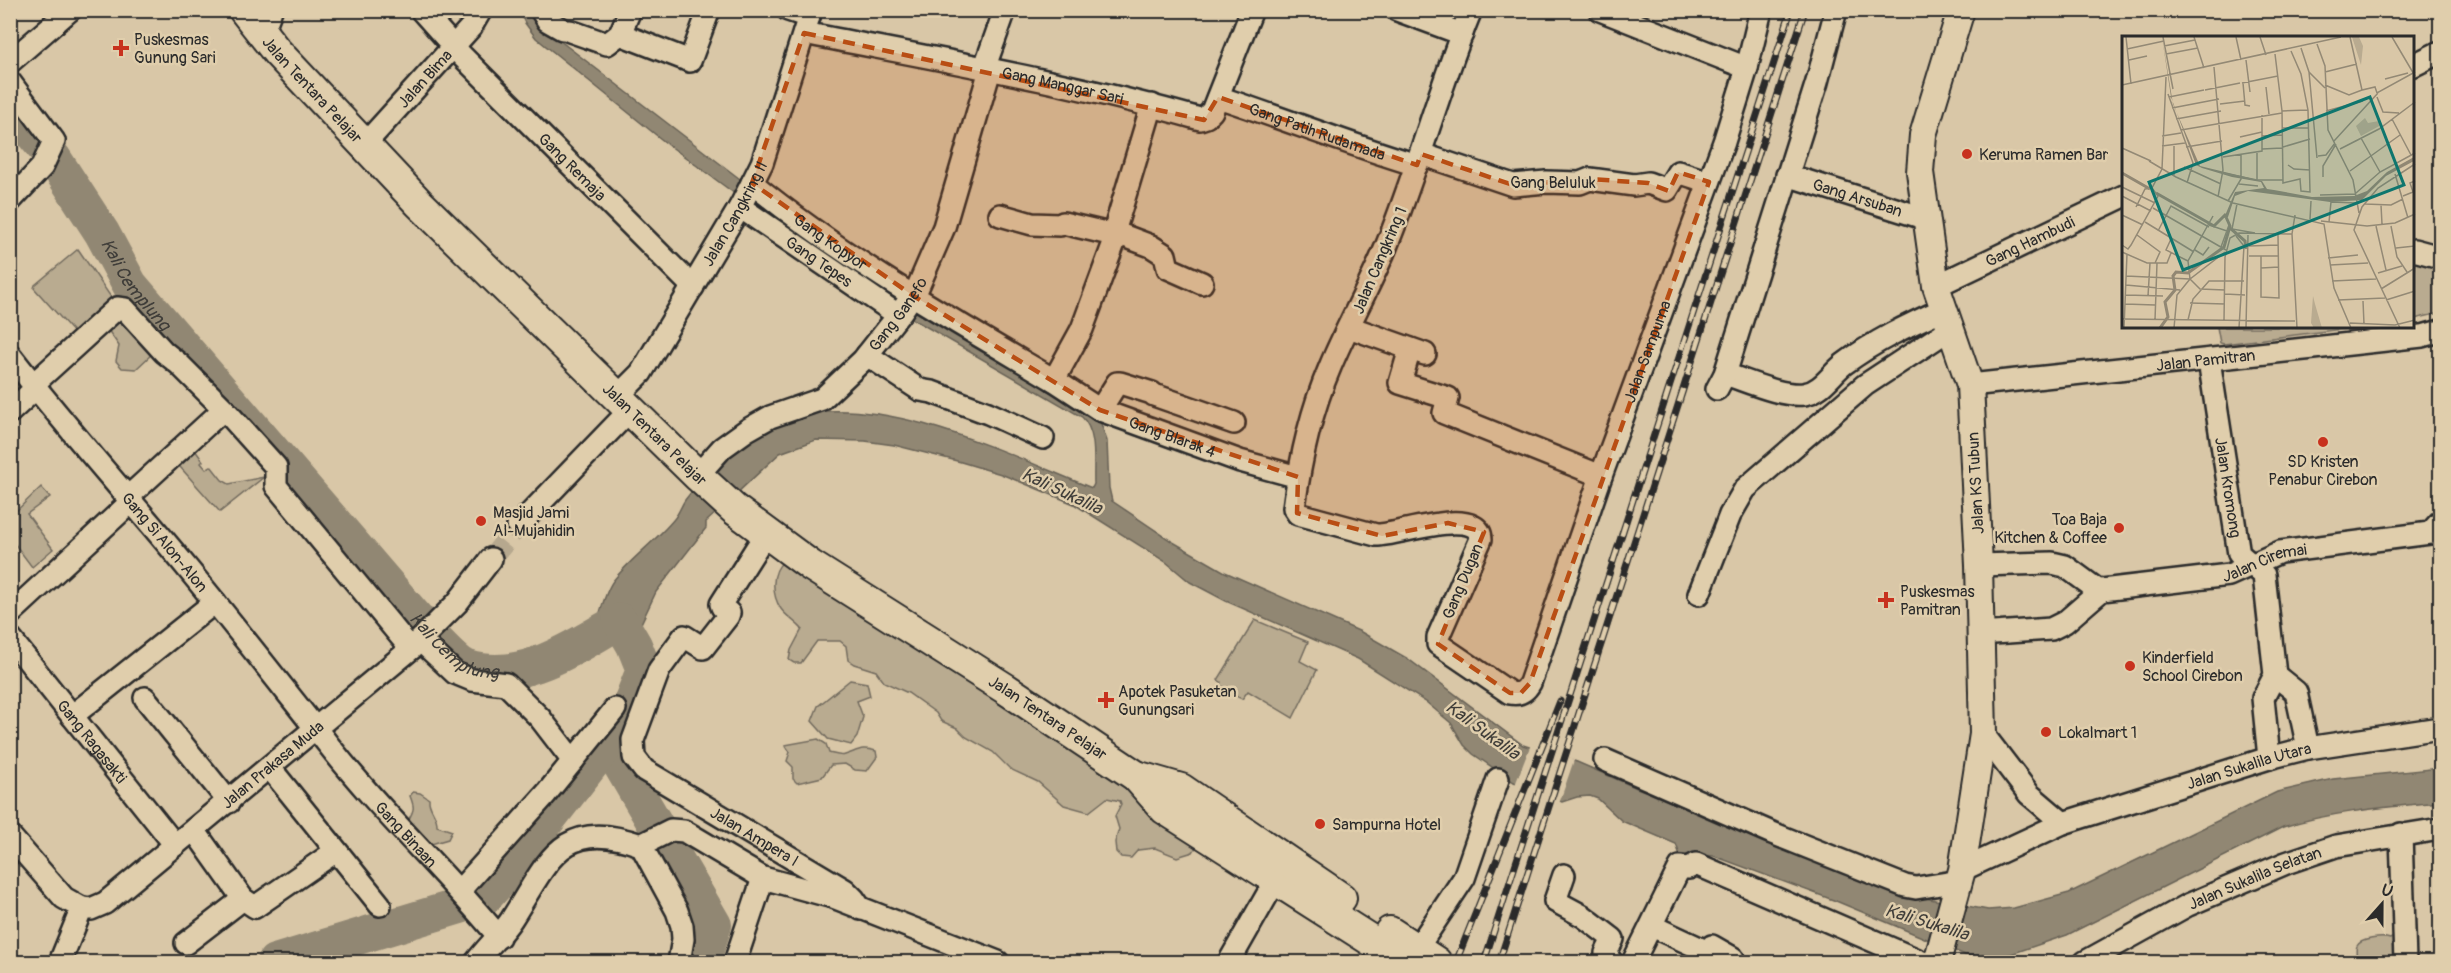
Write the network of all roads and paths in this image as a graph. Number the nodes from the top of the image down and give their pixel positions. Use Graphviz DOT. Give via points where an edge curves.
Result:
graph roads {
  1 [pos="70,10"];
  2 [pos="244,10"];
  3 [pos="422,10"];
  4 [pos="481,10"];
  5 [pos="541,10"];
  6 [pos="630,10"];
  7 [pos="709,10"];
  8 [pos="788,10"];
  9 [pos="1005,10"];
  10 [pos="1252,10"];
  11 [pos="1398,10"];
  12 [pos="1471,10"];
  13 [pos="1600,10"];
  14 [pos="1761,10"];
  15 [pos="1836,10"];
  16 [pos="1961,10"];
  17 [pos="808,20"];
  18 [pos="267,22"];
  19 [pos="620,34"];
  20 [pos="1461,34"];
  21 [pos="453,46"];
  22 [pos="2440,52"];
  23 [pos="10,62"];
  24 [pos="2415,64"];
  25 [pos="1747,68"];
  26 [pos="987,70"];
  27 [pos="10,82"];
  28 [pos="1218,97"];
  29 [pos="1152,105"];
  30 [pos="364,145"];
  31 [pos="1419,160"];
  32 [pos="1787,176"];
  33 [pos="1709,182"];
  34 [pos="746,195"];
  35 [pos="2122,197"];
  36 [pos="10,201"];
  37 [pos="1000,215"];
  38 [pos="1927,219"];
  39 [pos="1114,234"];
  40 [pos="2415,250"];
  41 [pos="833,257"];
  42 [pos="2440,257"];
  43 [pos="1202,283"];
  44 [pos="693,287"];
  45 [pos="905,305"];
  46 [pos="1943,308"];
  47 [pos="1349,327"];
  48 [pos="2440,331"];
  49 [pos="10,355"];
  50 [pos="867,355"];
  51 [pos="2209,360"];
  52 [pos="1054,380"];
  53 [pos="1970,385"];
  54 [pos="36,388"];
  55 [pos="624,404"];
  56 [pos="224,409"];
  57 [pos="1100,410"];
  58 [pos="10,412"];
  59 [pos="1234,423"];
  60 [pos="1043,438"];
  61 [pos="1601,476"];
  62 [pos="698,477"];
  63 [pos="1298,477"];
  64 [pos="129,500"];
  65 [pos="1295,511"];
  66 [pos="518,526"];
  67 [pos="2437,531"];
  68 [pos="766,533"];
  69 [pos="491,559"];
  70 [pos="1979,565"];
  71 [pos="2252,565"];
  72 [pos="2099,591"];
  73 [pos="1699,594"];
  74 [pos="214,602"];
  75 [pos="10,614"];
  76 [pos="1980,634"];
  77 [pos="10,638"];
  78 [pos="418,642"];
  79 [pos="2275,675"];
  80 [pos="1526,689"];
  81 [pos="145,698"];
  82 [pos="615,709"];
  83 [pos="72,716"];
  84 [pos="2440,728"];
  85 [pos="317,729"];
  86 [pos="1983,734"];
  87 [pos="2308,748"];
  88 [pos="2269,758"];
  89 [pos="1605,760"];
  90 [pos="573,761"];
  91 [pos="270,768"];
  92 [pos="1498,779"];
  93 [pos="229,802"];
  94 [pos="2063,823"];
  95 [pos="2440,829"];
  96 [pos="194,830"];
  97 [pos="2401,834"];
  98 [pos="10,837"];
  99 [pos="646,842"];
  100 [pos="175,845"];
  101 [pos="336,851"];
  102 [pos="1281,870"];
  103 [pos="1564,875"];
  104 [pos="763,878"];
  105 [pos="1959,884"];
  106 [pos="463,894"];
  107 [pos="243,899"];
  108 [pos="380,905"];
  109 [pos="82,908"];
  110 [pos="861,909"];
  111 [pos="1652,926"];
  112 [pos="499,938"];
  113 [pos="186,943"];
  114 [pos="1419,958"];
  115 [pos="1933,960"];
  116 [pos="473,961"];
  117 [pos="60,963"];
  118 [pos="679,963"];
  119 [pos="735,963"];
  120 [pos="998,963"];
  121 [pos="1229,963"];
  122 [pos="1612,963"];
  123 [pos="1633,963"];
  124 [pos="1732,963"];
  125 [pos="2085,963"];
  126 [pos="2405,963"];
  1 -- 23 [label="street"];
  2 -- 18 [label="main road, Jalan Tentara Pelajar"];
  3 -- 21 [label="street, Gang Remaja"];
  4 -- 21 [label="street, Jalan Bima"];
  5 -- 19 [label="street" via="548,21 607,44"];
  6 -- 19 [label="street"];
  7 -- 19 [label="street" via="690,61"];
  8 -- 17 [label="street, Gang Manggar Sari"];
  9 -- 26 [label="street, Gang Ganefo"];
  10 -- 28 [label="street, Gang Manggar Sari"];
  11 -- 20 [label="street"];
  12 -- 20 [label="street, Jalan Cangkring 1"];
  13 -- 25 [label="street"];
  14 -- 25 [label="street, Jalan Sampurna"];
  15 -- 32 [label="street"];
  16 -- 38 [label="street, Jalan KS Tubun" via="1923,135 1920,172"];
  17 -- 26 [label="street, Gang Manggar Sari"];
  17 -- 34 [label="street, Jalan Cangkring II" via="762,163"];
  18 -- 30 [label="main road, Jalan Tentara Pelajar"];
  20 -- 31 [label="street, Jalan Cangkring 1"];
  21 -- 30 [label="street, Jalan Bima"];
  21 -- 44 [label="street, Gang Remaja"];
  22 -- 24 [label="street"];
  25 -- 33 [label="street, Jalan Sampurna"];
  26 -- 29 [label="street, Gang Manggar Sari"];
  26 -- 45 [label="street, Gang Ganefo" via="944,227 923,277"];
  27 -- 36 [label="street" via="54,141 47,158"];
  28 -- 29 [label="street, Gang Manggar Sari" via="1212,111 1200,119"];
  28 -- 31 [label="street, Gang Patih Rudamada" via="1362,149"];
  29 -- 39 [label="street"];
  30 -- 55 [label="main road, Jalan Tentara Pelajar"];
  31 -- 33 [label="street, Gang Beluluk" via="1514,185 1580,183 1590,179 1648,183 1667,190 1678,172"];
  31 -- 47 [label="street, Jalan Cangkring 1"];
  32 -- 38 [label="street, Gang Arsuban"];
  32 -- 46 [label="street" via="1721,382 1792,394 1812,393 1862,351"];
  33 -- 61 [label="street, Jalan Sampurna"];
  34 -- 41 [label="street, Gang Tepes"];
  34 -- 44 [label="street, Jalan Cangkring II"];
  35 -- 46 [label="street, Gang Hambudi"];
  37 -- 39 [label="street" via="1032,224 1063,223"];
  38 -- 46 [label="street, Jalan KS Tubun"];
  39 -- 43 [label="street" via="1150,246 1165,255 1168,268"];
  39 -- 52 [label="street" via="1082,329"];
  40 -- 42 [label="street"];
  41 -- 45 [label="street, Gang Kopyor"];
  44 -- 55 [label="street, Jalan Cangkring II"];
  45 -- 50 [label="street, Gang Ganefo"];
  45 -- 52 [label="street, Gang Kopyor"];
  46 -- 53 [label="street, Jalan KS Tubun"];
  46 -- 73 [label="street" via="1865,385 1745,489 1730,515"];
  47 -- 61 [label="street" via="1417,352 1400,383 1448,398 1444,413"];
  47 -- 63 [label="street, Jalan Cangkring 1" via="1325,380"];
  48 -- 51 [label="street, Jalan Pamitran"];
  49 -- 54 [label="street, Gang Si Alon-Alon"];
  50 -- 60 [label="street" via="920,390 988,413"];
  50 -- 62 [label="street, Gang Ganefo" via="822,399 770,417 722,448"];
  51 -- 53 [label="street, Jalan Pamitran"];
  51 -- 71 [label="street, Jalan Kromong" via="2239,554"];
  52 -- 57 [label="street, Gang Blarak 4"];
  53 -- 70 [label="street, Jalan KS Tubun"];
  54 -- 56 [label="street" via="38,380 121,307"];
  54 -- 58 [label="street"];
  54 -- 64 [label="street, Gang Si Alon-Alon"];
  55 -- 62 [label="main road, Jalan Tentara Pelajar"];
  55 -- 66 [label="street"];
  56 -- 64 [label="street"];
  56 -- 78 [label="street" via="276,467 276,486"];
  57 -- 59 [label="street" via="1118,383"];
  57 -- 63 [label="street, Gang Blarak 4" via="1240,461"];
  61 -- 80 [label="street, Jalan Sampurna"];
  62 -- 68 [label="main road, Jalan Tentara Pelajar"];
  63 -- 65 [label="street, Jalan Cangkring 1"];
  64 -- 74 [label="street, Gang Si Alon-Alon"];
  64 -- 75 [label="street"];
  65 -- 80 [label="street, Gang Dugan" via="1382,536 1448,522 1476,529 1481,539 1438,644 1510,693"];
  67 -- 71 [label="street, Jalan Ciremai" via="2280,552"];
  68 -- 102 [label="main road, Jalan Tentara Pelajar" via="1136,776 1165,809"];
  68 -- 110 [label="street, Jalan Ampera I" via="721,604 728,616 703,648 684,636 659,670 633,740 634,757 644,770 831,881"];
  69 -- 78 [label="street, Jalan Prakasa Muda" via="444,618"];
  70 -- 72 [label="street" via="2052,562 2065,566"];
  70 -- 76 [label="street, Jalan KS Tubun"];
  71 -- 72 [label="street, Jalan Ciremai" via="2229,575"];
  71 -- 79 [label="street, Jalan Kromong" via="2264,575"];
  72 -- 76 [label="street" via="2065,622 2051,629"];
  74 -- 83 [label="street"];
  74 -- 85 [label="street, Gang Si Alon-Alon"];
  76 -- 86 [label="street, Jalan KS Tubun"];
  77 -- 83 [label="street, Gang Ragasakti"];
  78 -- 85 [label="street, Jalan Prakasa Muda"];
  78 -- 90 [label="street" via="455,673 472,680 506,684 540,718"];
  79 -- 87 [label="street" via="2296,692"];
  79 -- 88 [label="street, Jalan Kromong" via="2263,698"];
  81 -- 93 [label="street"];
  82 -- 90 [label="street"];
  83 -- 100 [label="street, Gang Ragasakti"];
  84 -- 87 [label="street, Jalan Sukalila Utara"];
  85 -- 91 [label="street, Jalan Prakasa Muda"];
  85 -- 106 [label="street, Gang Binaan" via="411,840"];
  86 -- 94 [label="street" via="2029,794"];
  86 -- 105 [label="street, Jalan KS Tubun"];
  87 -- 88 [label="street, Jalan Sukalila Utara"];
  88 -- 94 [label="street, Jalan Sukalila Utara"];
  89 -- 105 [label="street, Jalan Sukalila Utara" via="1905,886"];
  90 -- 106 [label="street"];
  91 -- 93 [label="street, Jalan Prakasa Muda"];
  91 -- 101 [label="street"];
  92 -- 114 [label="street" via="1464,878"];
  93 -- 96 [label="street, Jalan Prakasa Muda"];
  94 -- 105 [label="street, Jalan Sukalila Utara"];
  95 -- 97 [label="street, Jalan Sukalila Selatan"];
  96 -- 100 [label="street, Jalan Prakasa Muda"];
  96 -- 107 [label="street"];
  97 -- 125 [label="street, Jalan Sukalila Selatan" via="2336,846 2286,863 2188,905"];
  97 -- 126 [label="street"];
  98 -- 109 [label="street" via="64,898"];
  99 -- 104 [label="street, Jalan Ampera I" via="678,829 693,834"];
  99 -- 112 [label="street" via="586,837 561,848 545,863"];
  99 -- 118 [label="street" via="682,926"];
  100 -- 109 [label="street, Jalan Prakasa Muda" via="105,903"];
  101 -- 107 [label="street" via="260,905 255,907"];
  101 -- 108 [label="street"];
  102 -- 114 [label="main road, Jalan Tentara Pelajar"];
  102 -- 121 [label="street"];
  103 -- 122 [label="street" via="1555,901 1613,939 1606,953"];
  104 -- 110 [label="street, Jalan Ampera I"];
  104 -- 119 [label="street"];
  105 -- 115 [label="street, Jalan KS Tubun"];
  106 -- 112 [label="street, Gang Binaan"];
  107 -- 113 [label="street"];
  109 -- 117 [label="street"];
  110 -- 120 [label="street, Jalan Ampera I"];
  111 -- 115 [label="street" via="1680,867 1697,864"];
  111 -- 123 [label="street"];
  111 -- 124 [label="street" via="1708,952 1713,946 1733,958"];
  112 -- 116 [label="street"];
}
